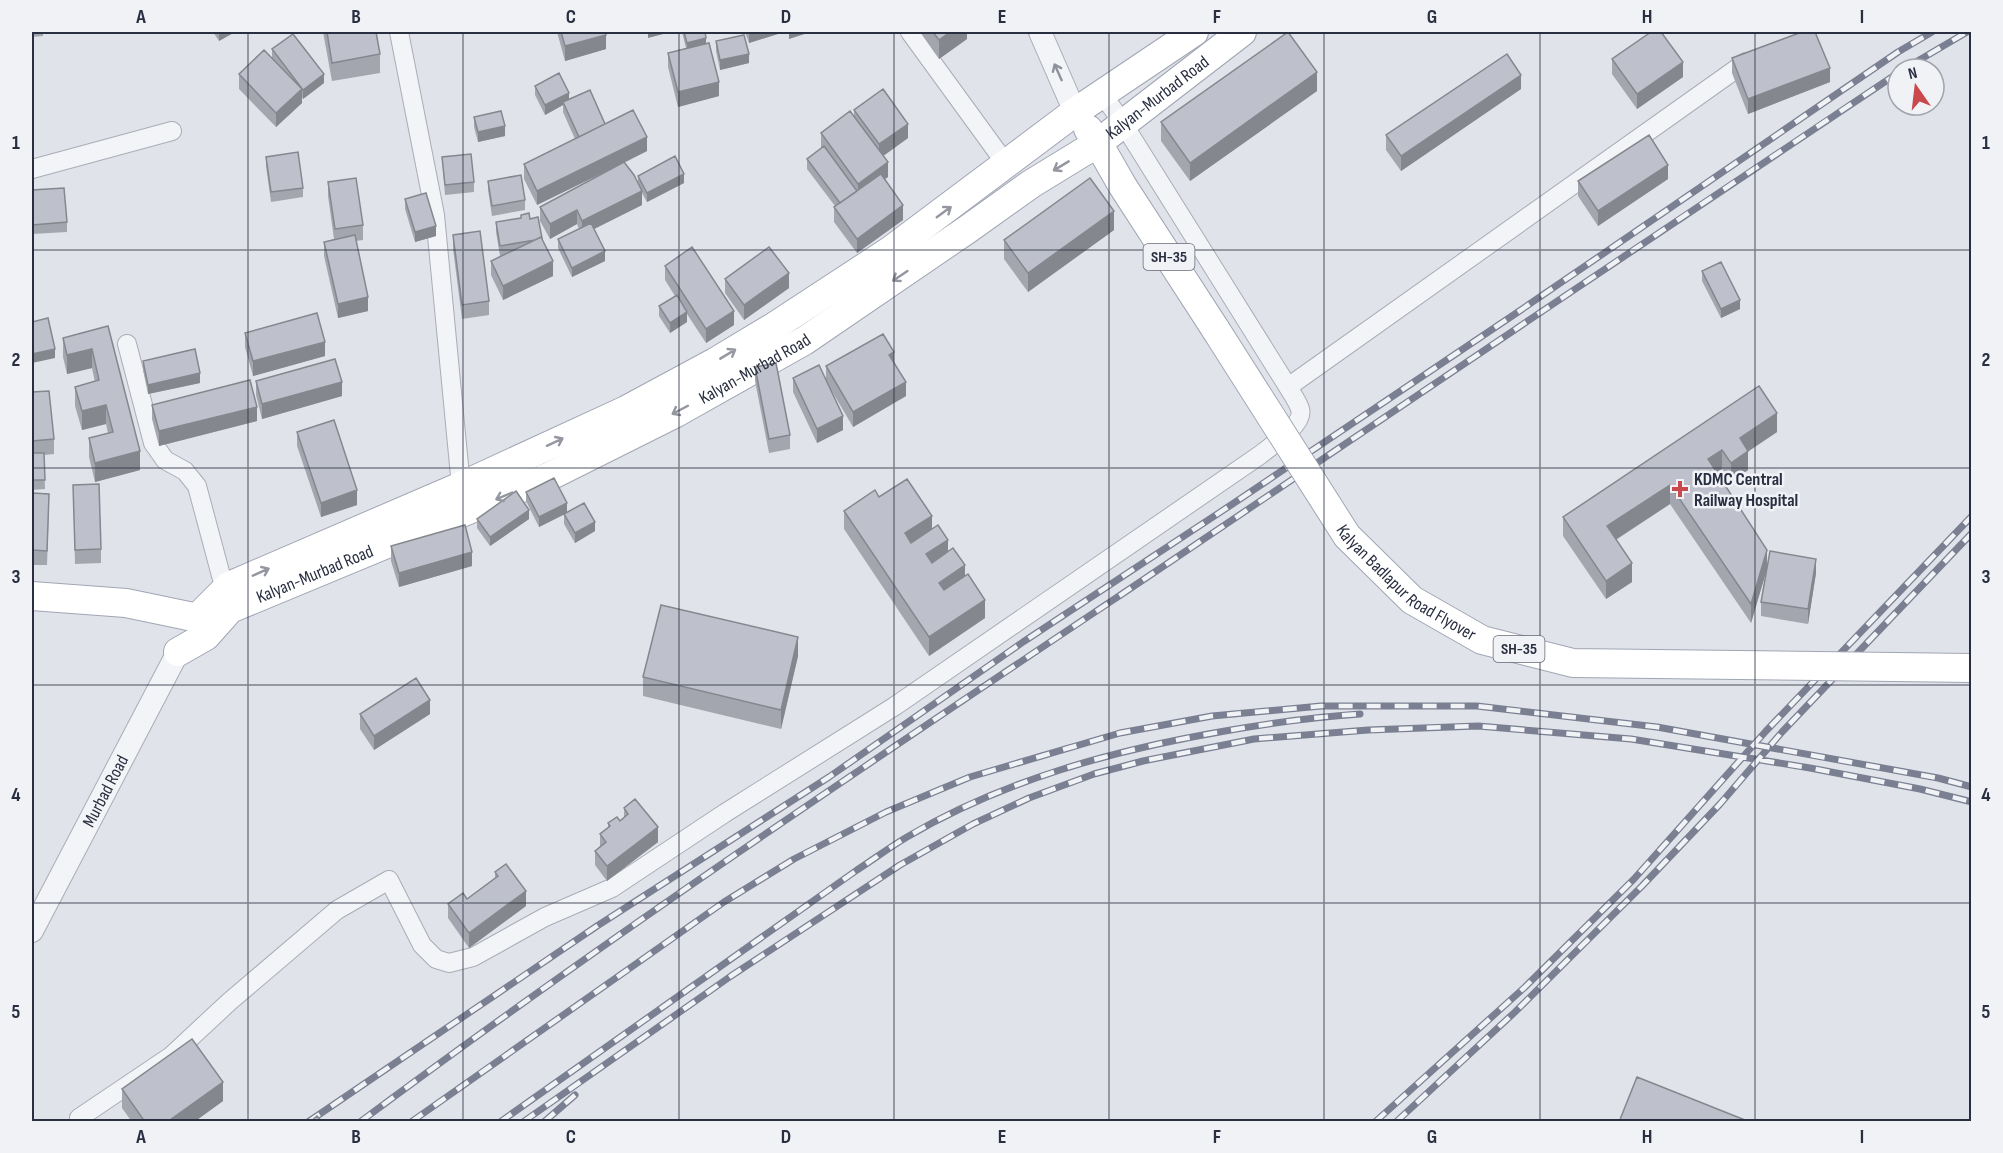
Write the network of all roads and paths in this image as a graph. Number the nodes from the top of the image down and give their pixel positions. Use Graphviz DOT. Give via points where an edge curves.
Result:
graph roads {
  1 [pos="399,32"];
  2 [pos="910,32"];
  3 [pos="1040,32"];
  4 [pos="1194,32"];
  5 [pos="1242,32"];
  6 [pos="1746,62"];
  7 [pos="1103,95"];
  8 [pos="1075,112"];
  9 [pos="1124,125"];
  10 [pos="172,131"];
  11 [pos="1006,164"];
  12 [pos="1110,164"];
  13 [pos="32,169"];
  14 [pos="127,344"];
  15 [pos="1288,387"];
  16 [pos="461,486"];
  17 [pos="32,596"];
  18 [pos="68,607"];
  19 [pos="32,613"];
  20 [pos="209,624"];
  21 [pos="1971,668"];
  22 [pos="32,931"];
  23 [pos="79,1118"];
  1 -- 16 [label="street" via="435,215"];
  2 -- 11 [label="street"];
  8 -- 3 [label="street, one-way"];
  4 -- 7 [label="main road, Kalyan-Murbad Road"];
  5 -- 9 [label="main road, Kalyan-Murbad Road"];
  6 -- 15 [label="street"];
  7 -- 8 [label="main road, Kalyan-Murbad Road"];
  7 -- 9 [label="street"];
  8 -- 11 [label="main road, Kalyan-Murbad Road"];
  8 -- 12 [label="main road, SH-35"];
  9 -- 12 [label="main road, Kalyan-Murbad Road"];
  9 -- 15 [label="street"];
  10 -- 13 [label="street"];
  16 -- 11 [label="main road, Kalyan-Murbad Road, one-way" via="626,410 715,362 891,250"];
  12 -- 20 [label="main road, Kalyan-Murbad Road, one-way" via="1031,184 804,341 676,412 548,477"];
  12 -- 21 [label="main road, Kalyan Badlapur Road Flyover / SH-35, bridge" via="1347,536 1412,600 1482,640 1573,663"];
  14 -- 20 [label="street" via="153,443 165,460 185,471 197,486"];
  15 -- 23 [label="street" via="1301,410 1300,418 1260,455 895,706 612,888 544,917 473,957 449,963 436,959 422,945 389,880 338,910 171,1056"];
  20 -- 16 [label="main road, Kalyan-Murbad Road, one-way" via="229,586"];
  17 -- 18 [label="main road"];
  18 -- 19 [label="main road"];
  18 -- 20 [label="main road" via="122,621"];
  20 -- 22 [label="street, Murbad Road"];
}
